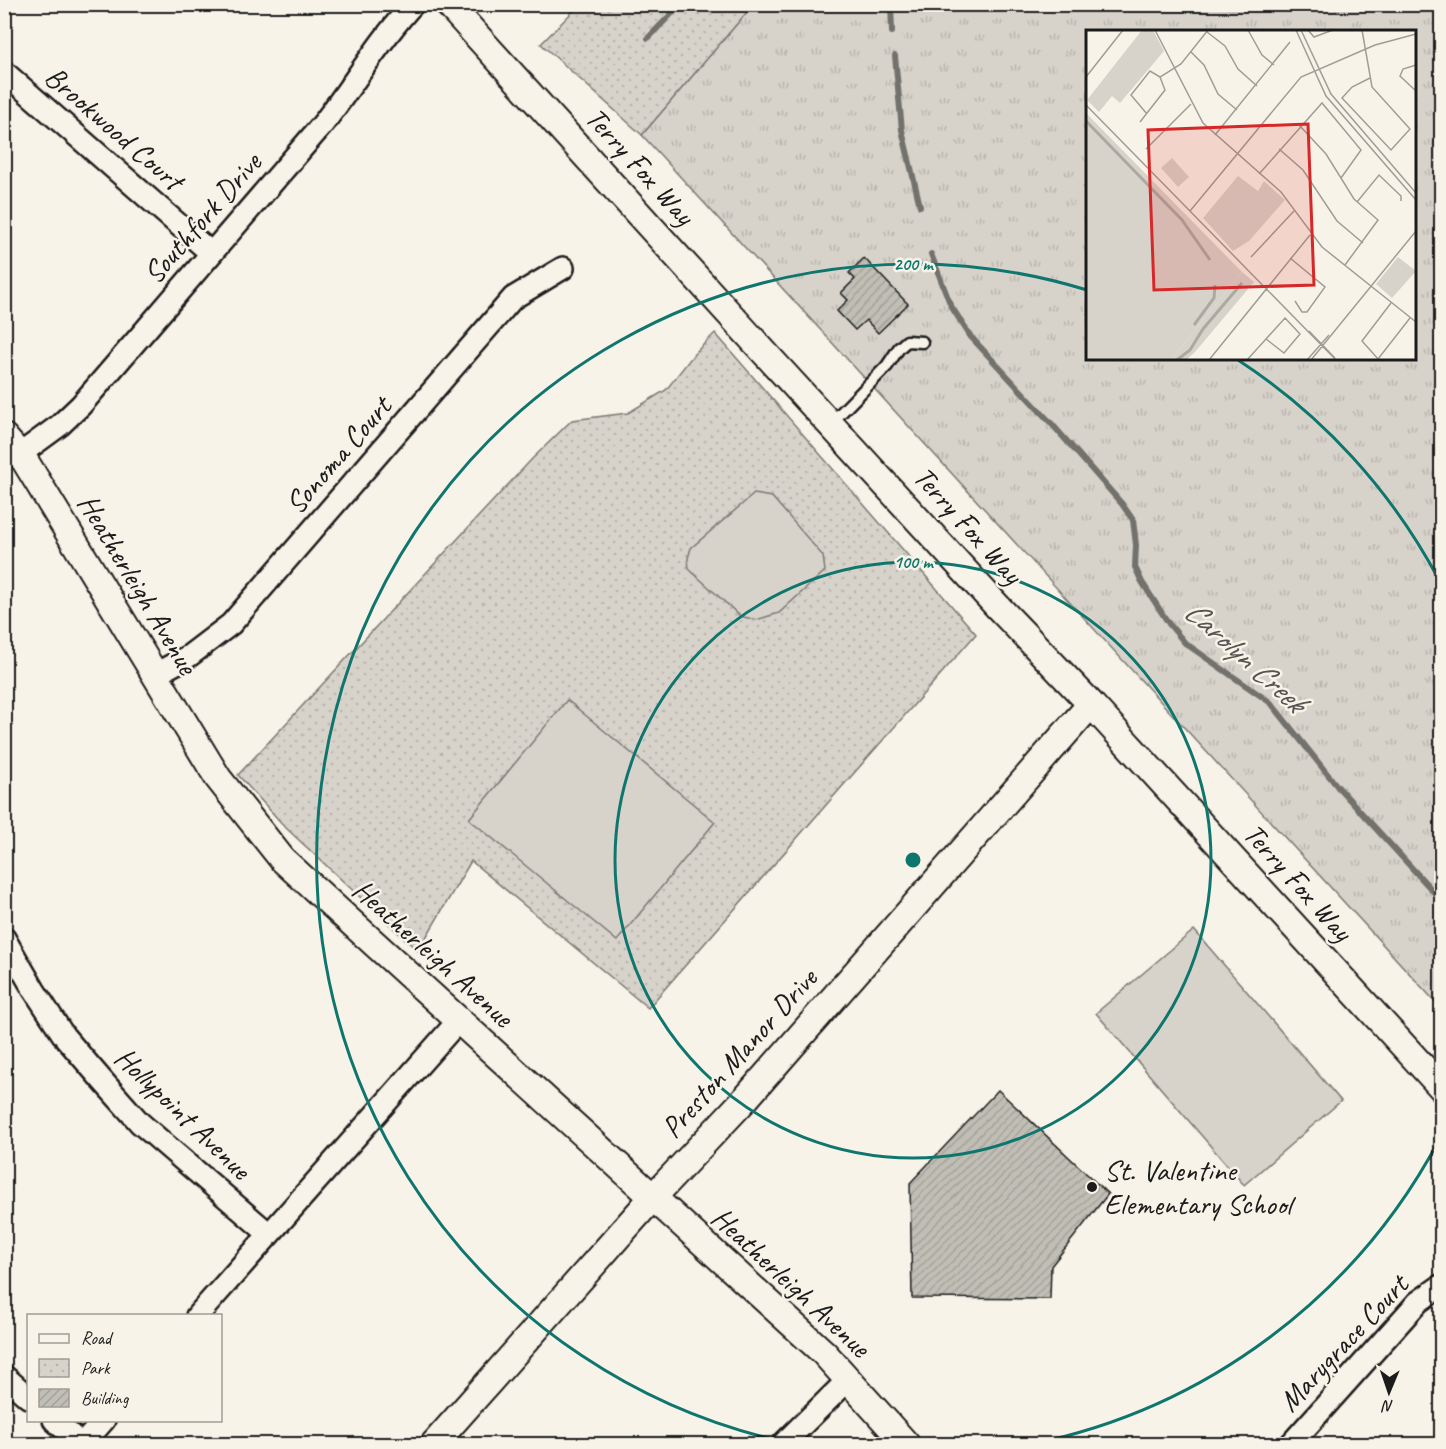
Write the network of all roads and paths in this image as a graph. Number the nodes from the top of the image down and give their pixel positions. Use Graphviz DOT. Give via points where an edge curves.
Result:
graph roads {
  1 [pos="413,4"];
  2 [pos="448,4"];
  3 [pos="4,72"];
  4 [pos="211,253"];
  5 [pos="562,268"];
  6 [pos="922,342"];
  7 [pos="831,423"];
  8 [pos="12,446"];
  9 [pos="154,675"];
  10 [pos="1091,704"];
  11 [pos="4,938"];
  12 [pos="459,1020"];
  13 [pos="1442,1088"];
  14 [pos="652,1197"];
  15 [pos="269,1234"];
  16 [pos="1442,1286"];
  17 [pos="199,1314"];
  18 [pos="4,1376"];
  19 [pos="848,1380"];
  20 [pos="27,1396"];
  21 [pos="56,1422"];
  22 [pos="103,1422"];
  23 [pos="82,1444"];
  24 [pos="434,1444"];
  25 [pos="783,1444"];
  26 [pos="906,1444"];
  27 [pos="1291,1444"];
  1 -- 4 [label="street, Southfork Drive" via="322,124"];
  2 -- 7 [label="street, Terry Fox Way"];
  3 -- 4 [label="street, Brookwood Court"];
  4 -- 8 [label="street, Southfork Drive" via="81,405"];
  5 -- 9 [label="street, Sonoma Court" via="513,298 231,624 189,656"];
  6 -- 7 [label="lane" via="907,341 899,348 887,366"];
  7 -- 10 [label="street, Terry Fox Way"];
  8 -- 9 [label="street, Heatherleigh Avenue"];
  9 -- 12 [label="street, Heatherleigh Avenue" via="218,778 271,847"];
  10 -- 13 [label="street, Terry Fox Way"];
  10 -- 14 [label="street, Preston Manor Drive" via="747,1097"];
  11 -- 15 [label="street, Hollypoint Avenue" via="64,1036 140,1123"];
  12 -- 14 [label="street, Heatherleigh Avenue"];
  12 -- 15 [label="street"];
  14 -- 19 [label="street, Heatherleigh Avenue" via="824,1353"];
  14 -- 24 [label="street, Preston Manor Drive"];
  15 -- 17 [label="street"];
  16 -- 27 [label="street, Marygrace Court" via="1418,1302"];
  18 -- 20 [label="street"];
  19 -- 25 [label="street"];
  19 -- 26 [label="street, Heatherleigh Avenue"];
  21 -- 23 [label="street"];
  22 -- 23 [label="street"];
}
